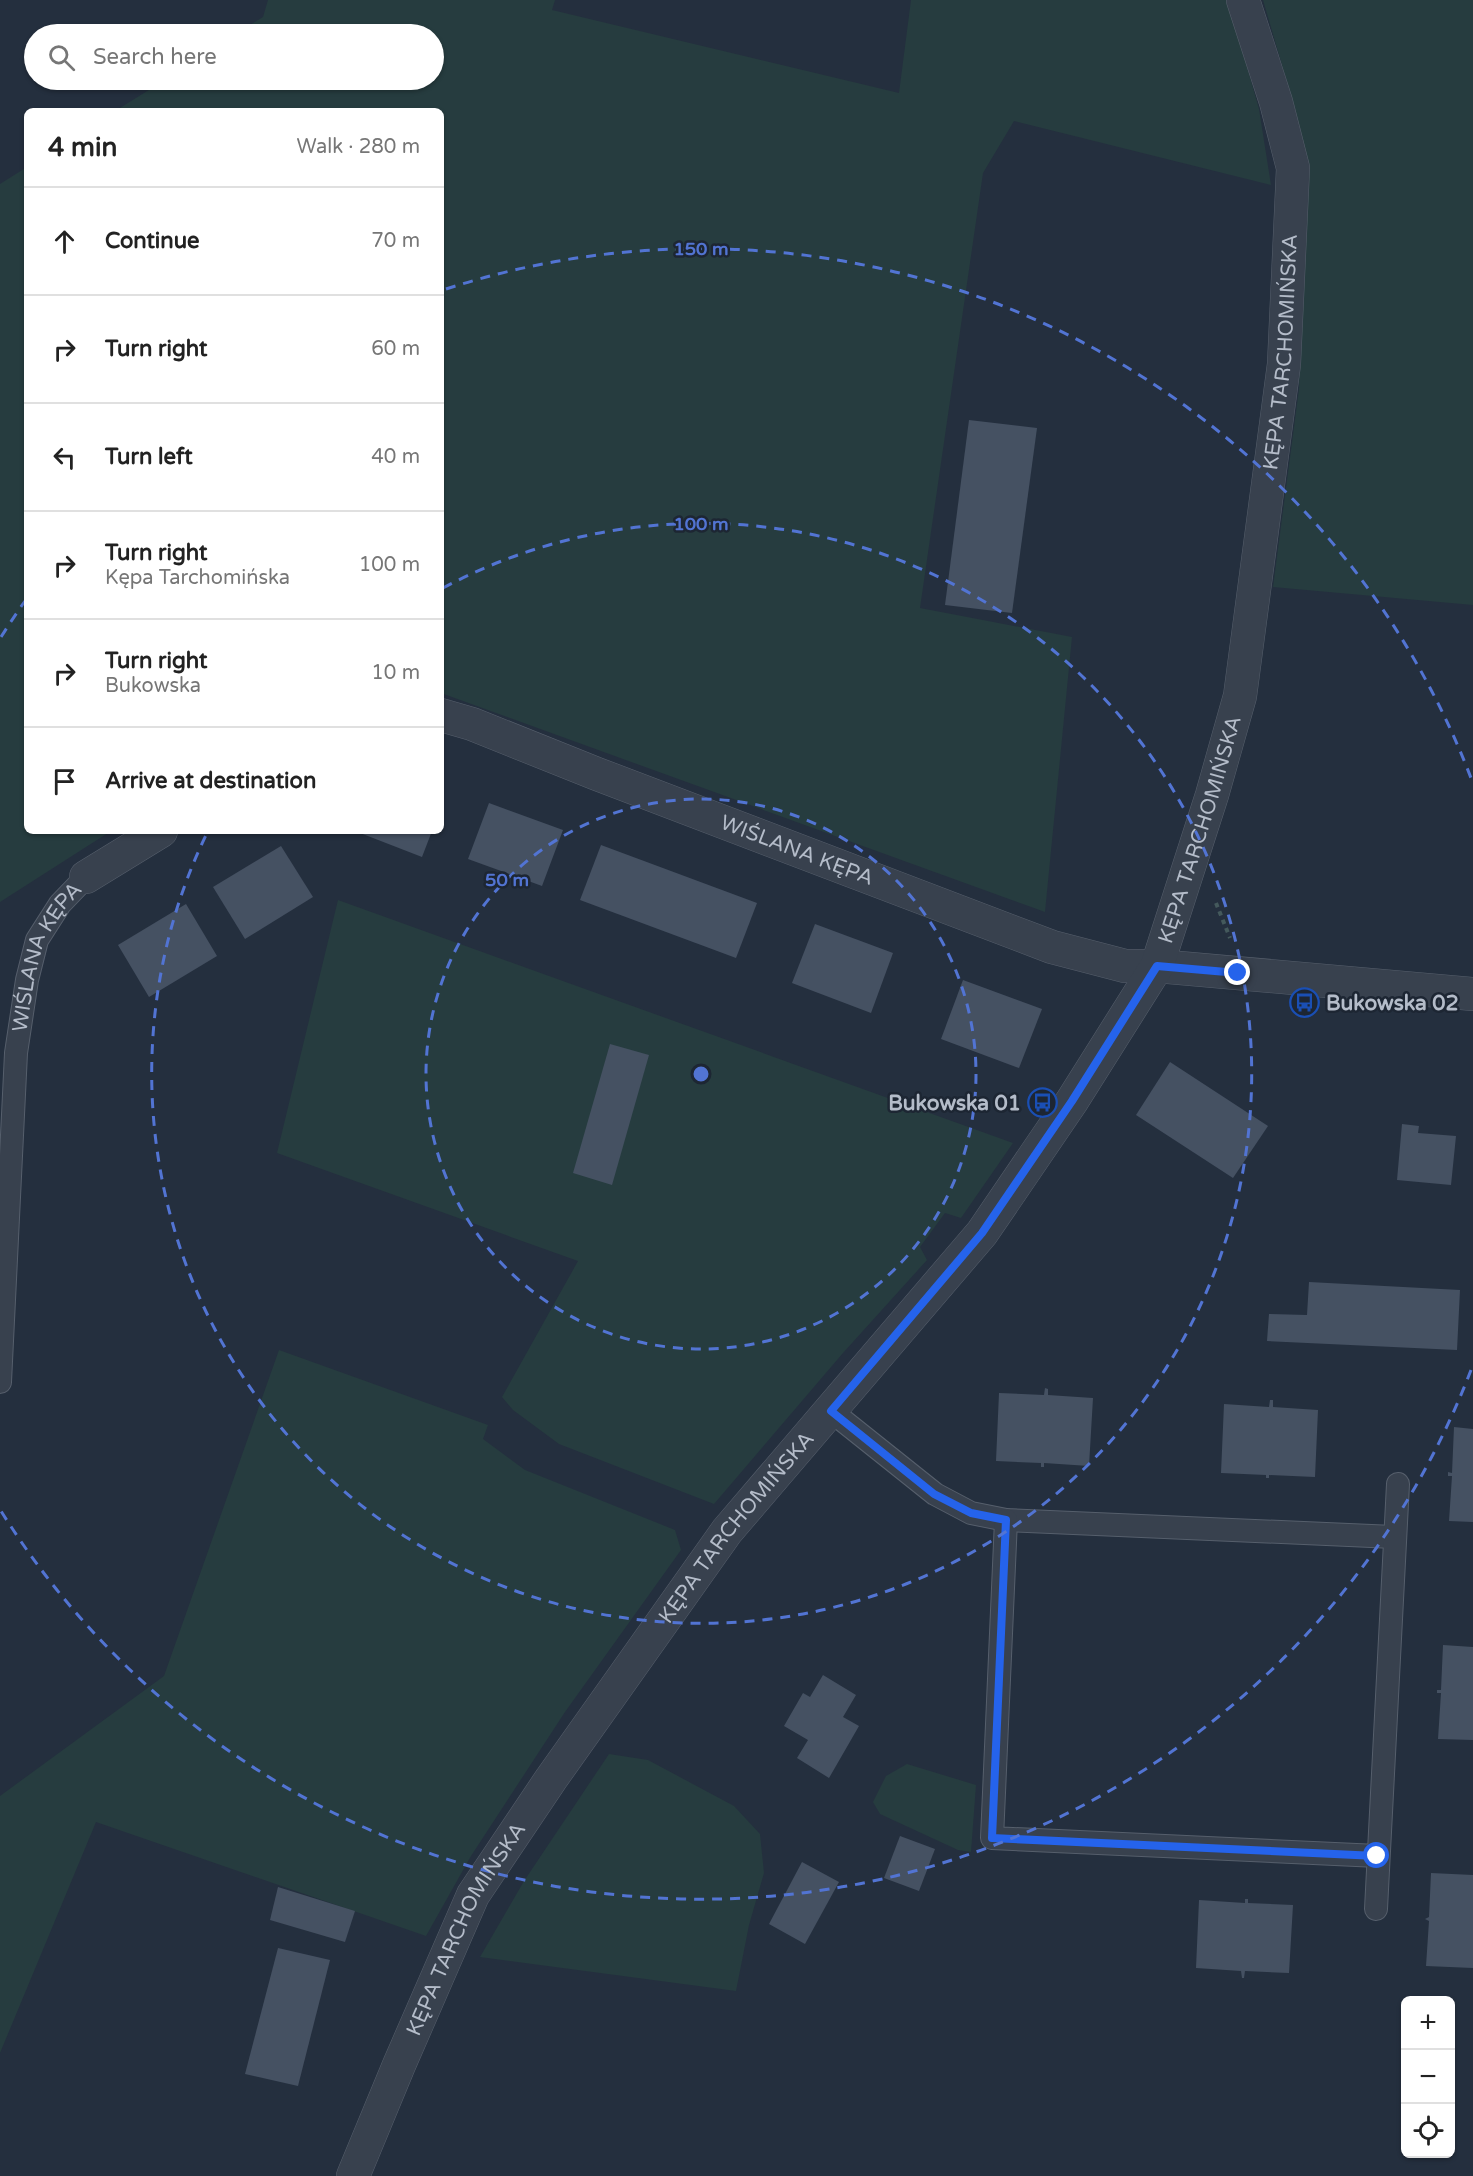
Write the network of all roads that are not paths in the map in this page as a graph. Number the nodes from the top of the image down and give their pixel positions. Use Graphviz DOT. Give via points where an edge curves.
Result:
graph roads {
  1 [pos="1243,0"];
  2 [pos="444,716"];
  3 [pos="156,834"];
  4 [pos="86,877"];
  5 [pos="1157,966"];
  6 [pos="1473,994"];
  7 [pos="0,1382"];
  8 [pos="831,1411"];
  9 [pos="1398,1484"];
  10 [pos="1006,1520"];
  11 [pos="1394,1537"];
  12 [pos="1377,1856"];
  13 [pos="1376,1909"];
  14 [pos="353,2176"];
  1 -- 5 [label="street, KĘPA TARCHOMIŃSKA" via="1293,168 1284,364 1240,696"];
  2 -- 5 [label="street, WIŚLANA KĘPA" via="1052,947 1125,966"];
  3 -- 4 [label="street, WIŚLANA KĘPA"];
  4 -- 7 [label="lane, WIŚLANA KĘPA" via="60,904 37,940 27,980 16,1053"];
  5 -- 6 [label="street, WIŚLANA KĘPA"];
  5 -- 8 [label="street, KĘPA TARCHOMIŃSKA" via="982,1233"];
  8 -- 10 [label="lane" via="934,1494 971,1513"];
  8 -- 14 [label="street, KĘPA TARCHOMIŃSKA" via="728,1531 473,1894"];
  9 -- 11 [label="lane"];
  10 -- 11 [label="lane"];
  10 -- 12 [label="lane" via="992,1838"];
  11 -- 12 [label="lane"];
  12 -- 13 [label="lane"];
}
